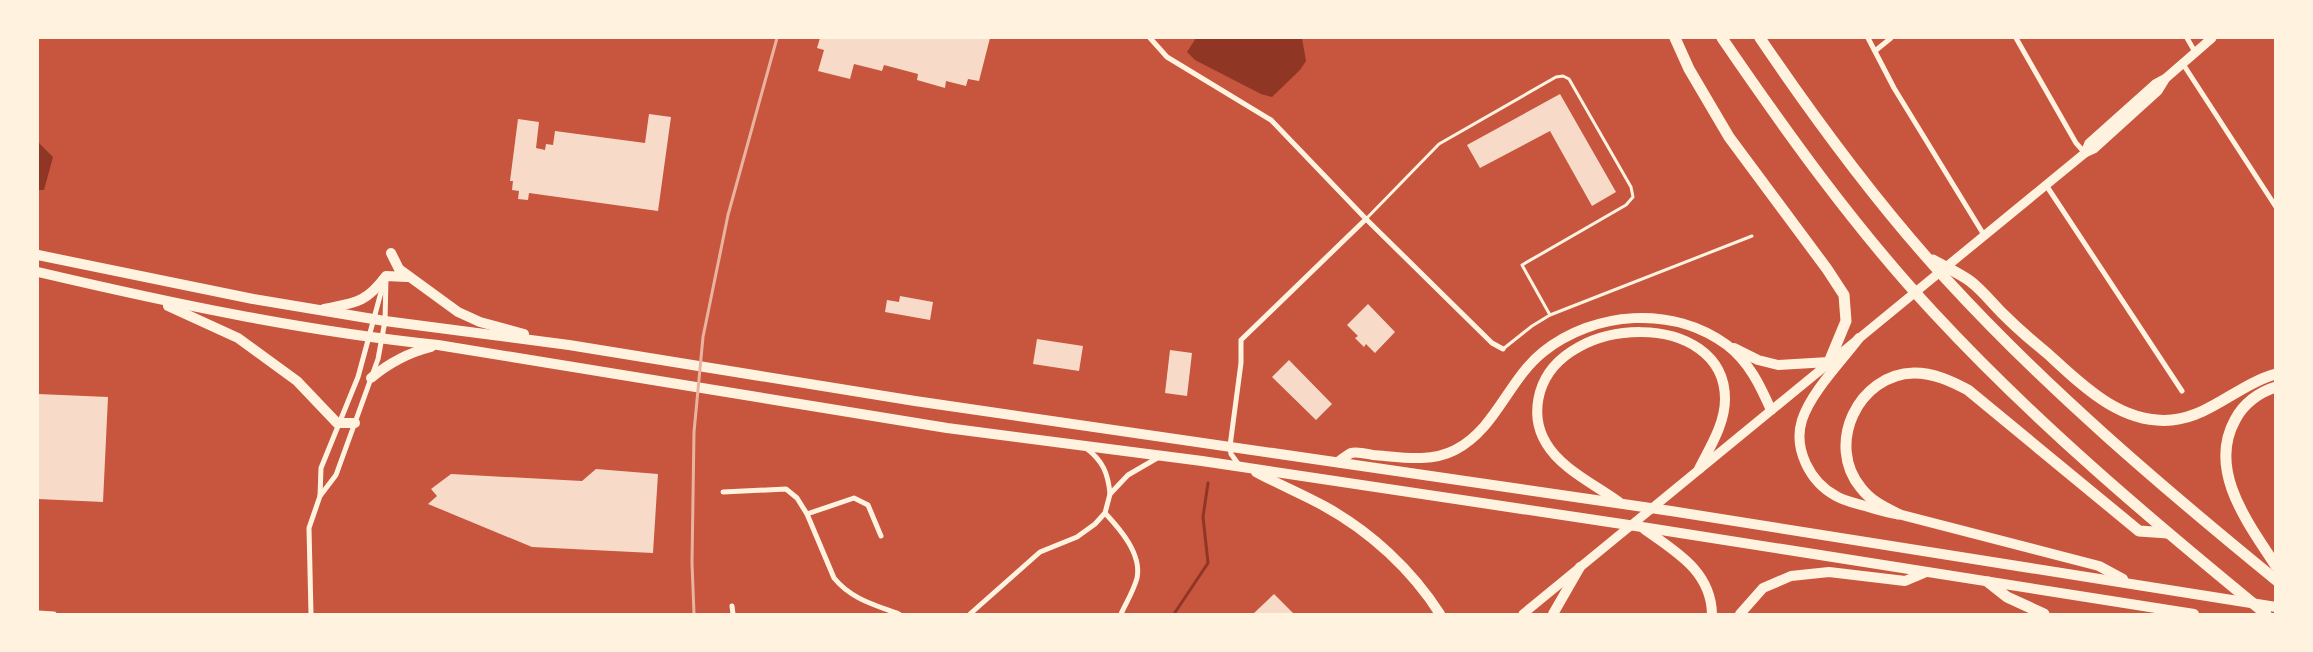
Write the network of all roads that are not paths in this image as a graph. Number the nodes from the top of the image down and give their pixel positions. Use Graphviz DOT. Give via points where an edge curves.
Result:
graph roads {
  1 [pos="1150,38"];
  2 [pos="1675,38"];
  3 [pos="1722,38"];
  4 [pos="1760,38"];
  5 [pos="1868,38"];
  6 [pos="1891,38"];
  7 [pos="2016,38"];
  8 [pos="2188,38"];
  9 [pos="2212,38"];
  10 [pos="1875,51"];
  11 [pos="2196,53"];
  12 [pos="2183,64"];
  13 [pos="2085,153"];
  14 [pos="2046,185"];
  15 [pos="2276,207"];
  16 [pos="1366,219"];
  17 [pos="1984,235"];
  18 [pos="1752,236"];
  19 [pos="390,253"];
  20 [pos="38,255"];
  21 [pos="1927,256"];
  22 [pos="38,272"];
  23 [pos="386,276"];
  24 [pos="413,279"];
  25 [pos="151,299"];
  26 [pos="318,310"];
  27 [pos="1550,315"];
  28 [pos="373,319"];
  29 [pos="385,321"];
  30 [pos="369,337"];
  31 [pos="1859,338"];
  32 [pos="383,339"];
  33 [pos="438,345"];
  34 [pos="569,345"];
  35 [pos="1727,346"];
  36 [pos="1503,349"];
  37 [pos="1829,362"];
  38 [pos="2276,374"];
  39 [pos="371,378"];
  40 [pos="2276,386"];
  41 [pos="2182,391"];
  42 [pos="1771,410"];
  43 [pos="337,423"];
  44 [pos="355,423"];
  45 [pos="1082,444"];
  46 [pos="1230,446"];
  47 [pos="1161,455"];
  48 [pos="1338,462"];
  49 [pos="1245,467"];
  50 [pos="1699,469"];
  51 [pos="723,492"];
  52 [pos="1110,494"];
  53 [pos="320,496"];
  54 [pos="1622,504"];
  55 [pos="1105,513"];
  56 [pos="807,514"];
  57 [pos="1898,514"];
  58 [pos="1642,527"];
  59 [pos="2168,533"];
  60 [pos="881,536"];
  61 [pos="1580,567"];
  62 [pos="1924,573"];
  63 [pos="2275,575"];
  64 [pos="1988,582"];
  65 [pos="2130,583"];
  66 [pos="732,606"];
  67 [pos="2276,607"];
  68 [pos="38,613"];
  69 [pos="54,614"];
  70 [pos="311,614"];
  71 [pos="733,614"];
  72 [pos="899,614"];
  73 [pos="970,614"];
  74 [pos="1121,614"];
  75 [pos="1440,614"];
  76 [pos="1523,614"];
  77 [pos="1553,614"];
  78 [pos="1712,614"];
  79 [pos="1740,614"];
  80 [pos="2044,614"];
  81 [pos="2194,614"];
  82 [pos="2266,614"];
  1 -- 16 [label="street" via="1168,57 1271,120"];
  2 -- 37 [label="highway" via="1689,69 1729,137 1844,296 1846,321"];
  3 -- 59 [label="highway" via="1796,144 1934,313 2050,430"];
  4 -- 21 [label="highway" via="1843,153"];
  5 -- 10 [label="street"];
  6 -- 10 [label="street"];
  7 -- 13 [label="street" via="2076,143"];
  8 -- 11 [label="street"];
  9 -- 11 [label="main road"];
  10 -- 17 [label="street" via="1894,88"];
  11 -- 12 [label="main road"];
  12 -- 13 [label="main road" via="2155,84 2089,143"];
  12 -- 15 [label="street"];
  13 -- 14 [label="main road"];
  14 -- 17 [label="main road"];
  14 -- 41 [label="street"];
  16 -- 27 [label="lane" via="1439,144 1556,77 1566,77 1572,82 1633,194 1626,205 1522,265"];
  16 -- 36 [label="street" via="1492,343"];
  16 -- 46 [label="street" via="1241,340"];
  17 -- 31 [label="main road"];
  18 -- 27 [label="lane"];
  19 -- 24 [label="highway" via="399,269"];
  20 -- 26 [label="highway"];
  21 -- 38 [label="highway" via="1970,281 2004,316 2088,390 2133,416 2159,420 2187,417"];
  21 -- 63 [label="highway" via="1997,332 2094,426 2143,470"];
  22 -- 25 [label="highway"];
  23 -- 24 [label="highway"];
  23 -- 26 [label="highway" via="367,298"];
  23 -- 28 [label="street"];
  23 -- 29 [label="street"];
  24 -- 34 [label="highway" via="441,301 480,322"];
  25 -- 30 [label="highway"];
  25 -- 43 [label="highway" via="238,338 297,381"];
  26 -- 28 [label="highway"];
  27 -- 36 [label="lane"];
  28 -- 29 [label="highway"];
  28 -- 30 [label="street"];
  29 -- 32 [label="street"];
  29 -- 34 [label="highway"];
  30 -- 32 [label="highway"];
  30 -- 43 [label="street" via="358,377"];
  31 -- 37 [label="main road"];
  31 -- 57 [label="highway" via="1811,401 1801,427 1801,446 1807,466 1828,490 1848,500"];
  32 -- 33 [label="highway"];
  32 -- 39 [label="street"];
  33 -- 39 [label="highway" via="411,352"];
  33 -- 45 [label="highway" via="947,428"];
  34 -- 46 [label="highway" via="915,401"];
  35 -- 37 [label="highway" via="1778,365"];
  35 -- 42 [label="highway" via="1756,378"];
  35 -- 48 [label="highway" via="1698,330 1664,320 1618,319 1590,326 1565,337 1542,353 1479,433 1453,451 1424,458 1353,452"];
  37 -- 42 [label="main road"];
  39 -- 44 [label="street"];
  40 -- 63 [label="highway" via="2254,398 2240,412 2228,436 2225,456 2236,500"];
  42 -- 50 [label="main road"];
  43 -- 44 [label="highway"];
  43 -- 53 [label="street" via="321,468"];
  44 -- 53 [label="street" via="336,475"];
  45 -- 47 [label="highway"];
  45 -- 52 [label="street" via="1104,466"];
  46 -- 48 [label="highway"];
  46 -- 49 [label="street" via="1231,454"];
  47 -- 49 [label="highway"];
  47 -- 52 [label="street" via="1128,475"];
  48 -- 54 [label="highway"];
  49 -- 58 [label="highway"];
  49 -- 75 [label="highway" via="1324,506 1363,532 1408,572"];
  50 -- 54 [label="highway" via="1720,426 1725,398 1717,368 1702,351 1680,339 1650,333 1608,336 1580,346 1556,362 1542,384 1537,409 1540,432 1554,455 1572,471"];
  50 -- 61 [label="main road"];
  51 -- 56 [label="street" via="786,489 797,498"];
  52 -- 55 [label="street"];
  53 -- 70 [label="street" via="309,528"];
  54 -- 65 [label="highway"];
  55 -- 73 [label="street" via="1077,537 1046,548"];
  55 -- 74 [label="street" via="1128,543 1137,570 1137,579"];
  56 -- 60 [label="street" via="854,498 868,505"];
  56 -- 72 [label="street" via="841,587 864,601"];
  57 -- 59 [label="highway" via="1876,503 1860,487 1848,463 1846,443 1856,407 1865,395 1891,377 1915,373 1941,378 1968,390 2139,531"];
  57 -- 65 [label="highway" via="2100,566"];
  58 -- 62 [label="highway"];
  58 -- 78 [label="highway" via="1683,556 1700,575 1708,590"];
  59 -- 82 [label="highway"];
  61 -- 76 [label="main road"];
  61 -- 77 [label="highway"];
  62 -- 64 [label="highway"];
  62 -- 79 [label="highway" via="1905,581 1829,572 1790,576 1763,588"];
  64 -- 80 [label="highway" via="2008,597"];
  64 -- 81 [label="highway"];
  65 -- 67 [label="highway"];
  66 -- 71 [label="street"];
  68 -- 69 [label="street"];
}
